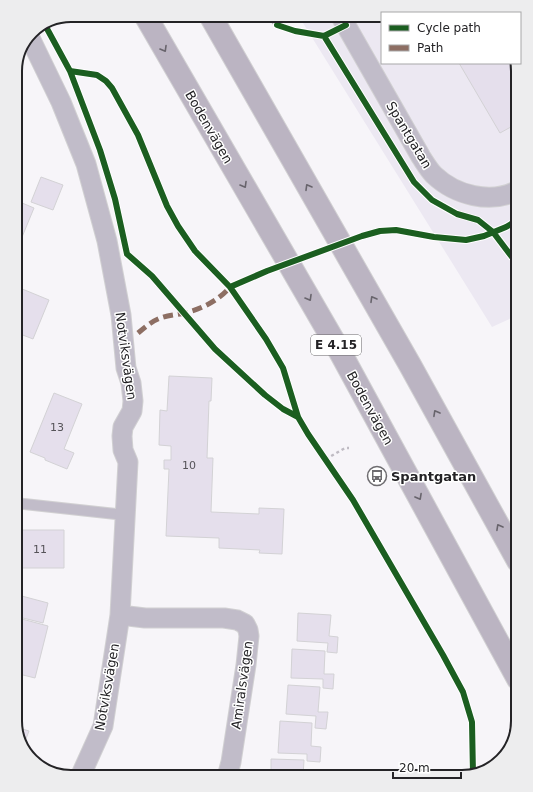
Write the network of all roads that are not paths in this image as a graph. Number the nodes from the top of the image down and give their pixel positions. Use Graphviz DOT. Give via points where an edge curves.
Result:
graph roads {
  1 [pos="149,22"];
  2 [pos="214,22"];
  3 [pos="344,22"];
  4 [pos="32,42"];
  5 [pos="511,192"];
  6 [pos="22,504"];
  7 [pos="125,515"];
  8 [pos="511,548"];
  9 [pos="120,615"];
  10 [pos="511,666"];
  11 [pos="83,770"];
  12 [pos="229,770"];
  1 -- 10 [label="main road, Bodenvägen / E 4.15, one-way" via="339,350"];
  8 -- 2 [label="main road, one-way" via="410,365"];
  3 -- 5 [label="street, Spantgatan" via="432,174 457,191 476,196 496,196"];
  4 -- 7 [label="street, Notviksvägen" via="61,102 86,164 107,242 121,315 126,368 133,401 132,411 123,427 122,436 123,450 128,462"];
  6 -- 7 [label="lane"];
  7 -- 9 [label="street, Notviksvägen"];
  9 -- 11 [label="street, Notviksvägen" via="103,726"];
  9 -- 12 [label="street, Amiralsvägen" via="145,618 224,618 245,624 249,636 246,664"];
}
